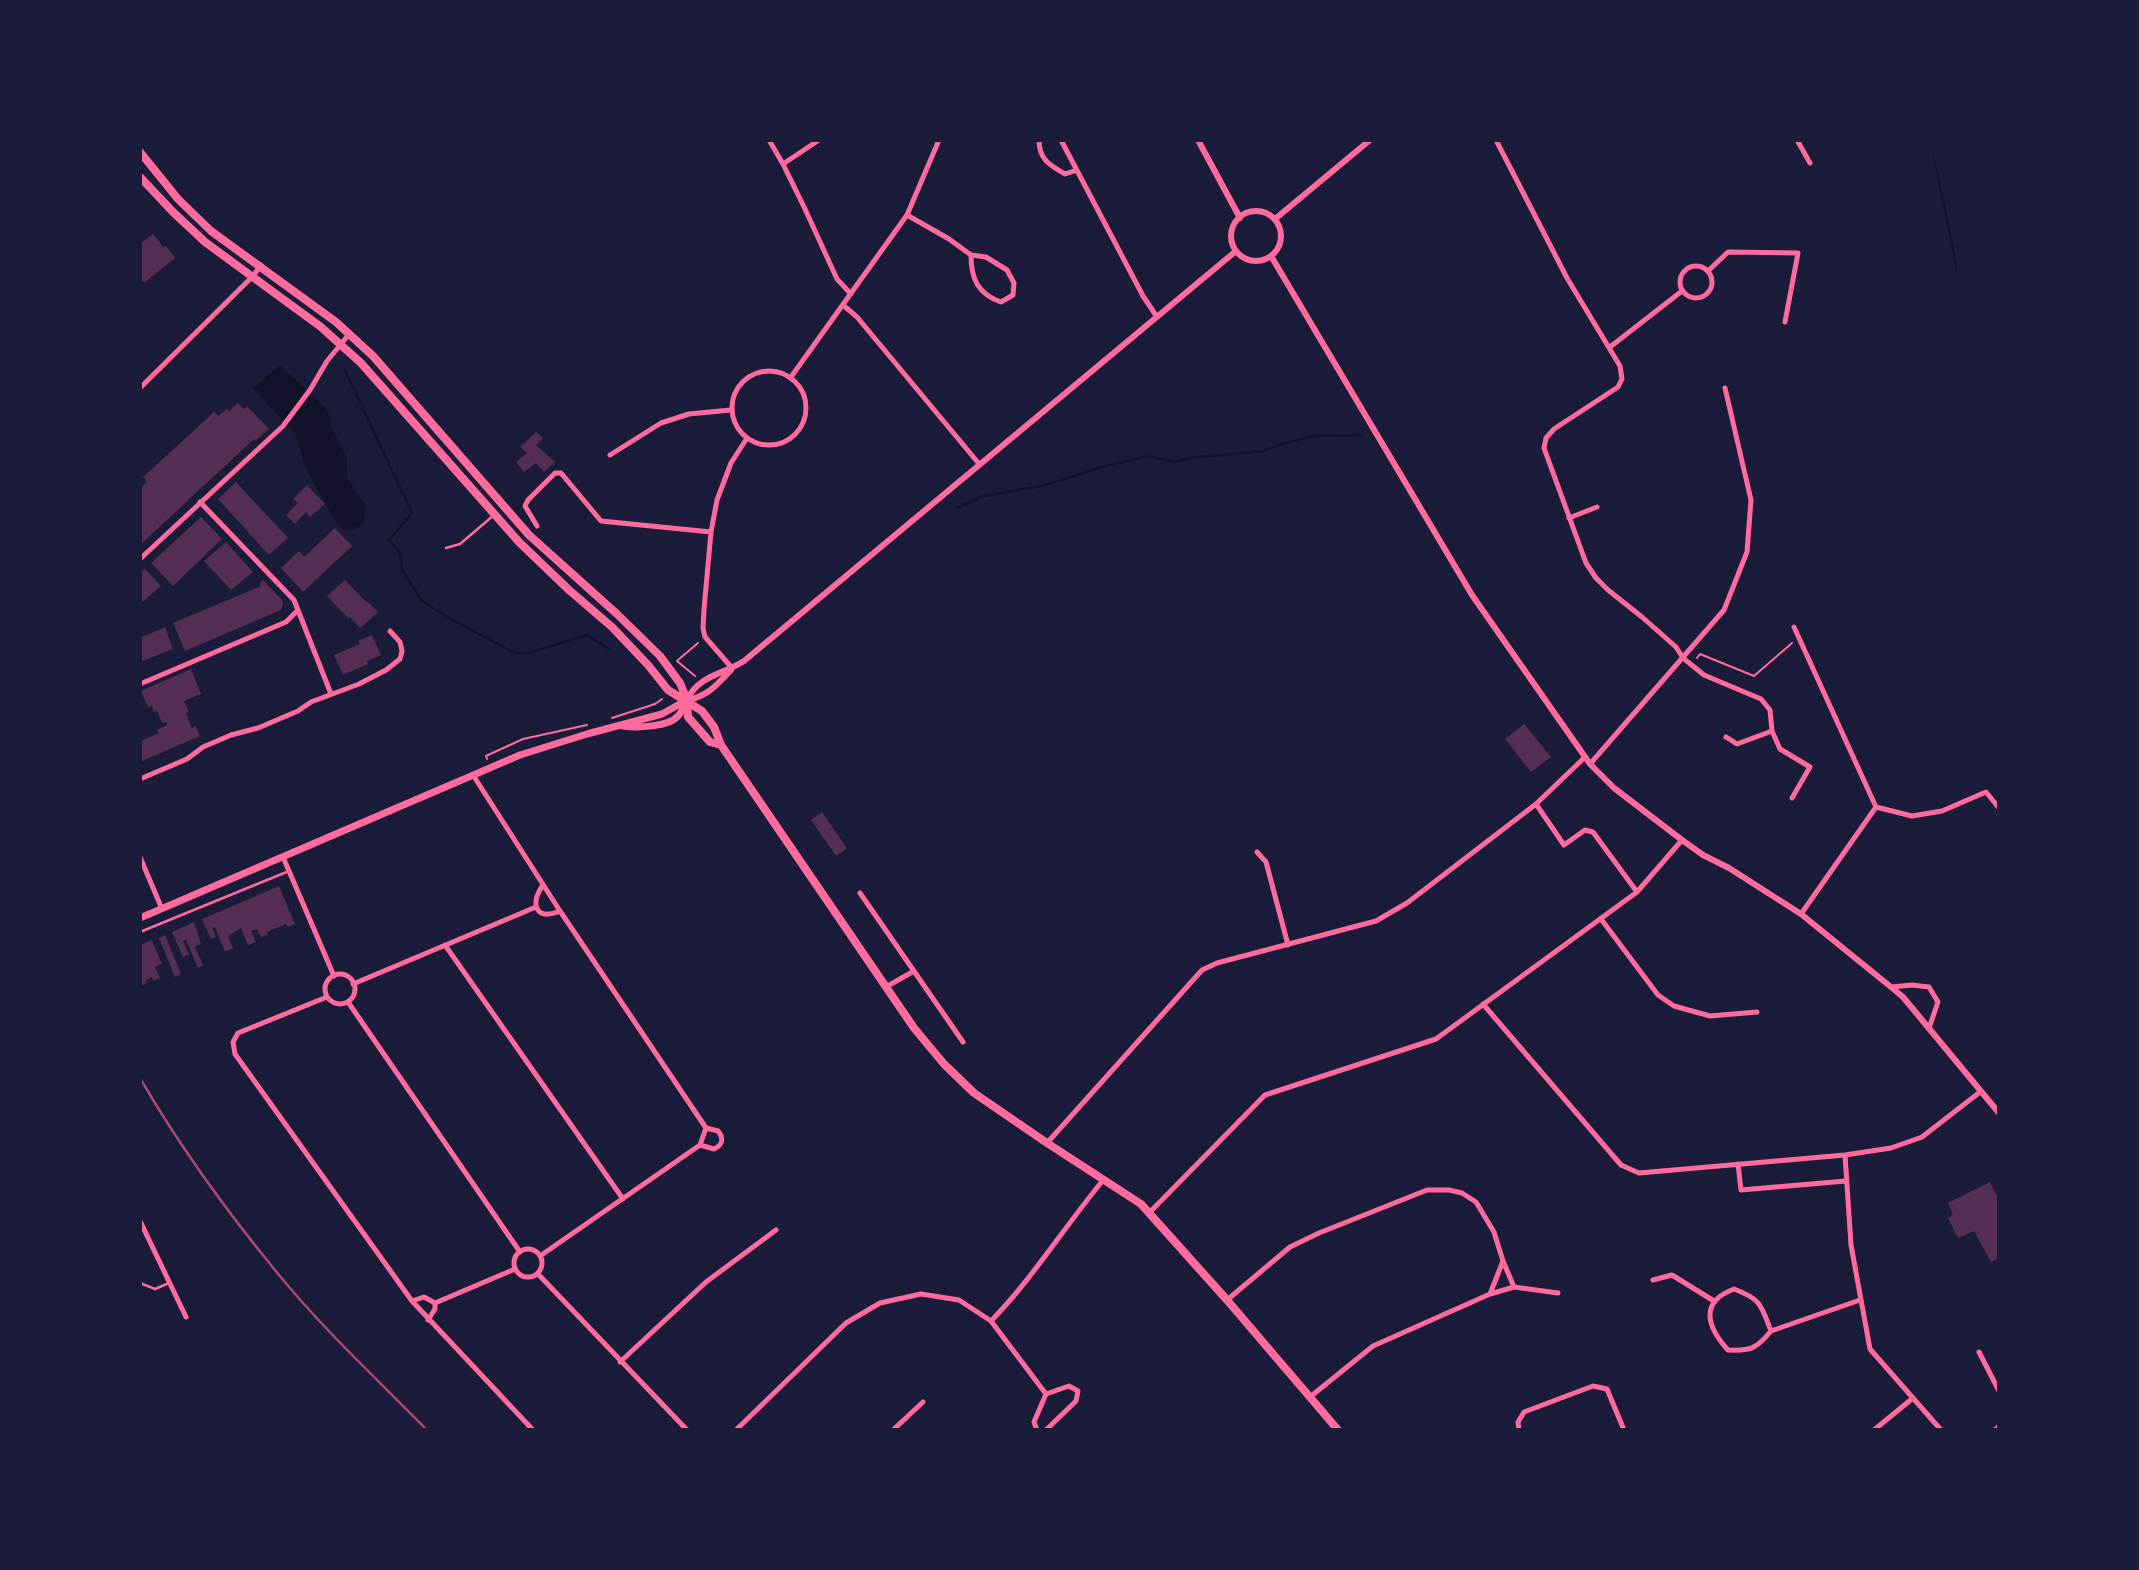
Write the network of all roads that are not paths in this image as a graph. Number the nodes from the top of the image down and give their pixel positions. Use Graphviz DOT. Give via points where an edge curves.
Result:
graph roads {
  1 [pos="768,140"];
  2 [pos="819,140"];
  3 [pos="939,140"];
  4 [pos="1039,140"];
  5 [pos="1061,140"];
  6 [pos="1198,140"];
  7 [pos="1370,140"];
  8 [pos="1496,140"];
  9 [pos="1797,140"];
  10 [pos="140,152"];
  11 [pos="1810,163"];
  12 [pos="783,164"];
  13 [pos="1077,170"];
  14 [pos="140,177"];
  15 [pos="907,215"];
  16 [pos="1240,218"];
  17 [pos="1275,219"];
  18 [pos="1236,251"];
  19 [pos="971,255"];
  20 [pos="1271,256"];
  21 [pos="261,265"];
  22 [pos="1708,271"];
  23 [pos="253,276"];
  24 [pos="1682,290"];
  25 [pos="851,294"];
  26 [pos="843,304"];
  27 [pos="1157,317"];
  28 [pos="1785,322"];
  29 [pos="350,333"];
  30 [pos="341,344"];
  31 [pos="1610,347"];
  32 [pos="791,377"];
  33 [pos="140,388"];
  34 [pos="1725,388"];
  35 [pos="732,410"];
  36 [pos="747,438"];
  37 [pos="610,456"];
  38 [pos="980,466"];
  39 [pos="200,502"];
  40 [pos="1597,507"];
  41 [pos="494,515"];
  42 [pos="1569,518"];
  43 [pos="537,526"];
  44 [pos="711,532"];
  45 [pos="446,548"];
  46 [pos="140,559"];
  47 [pos="297,611"];
  48 [pos="1794,626"];
  49 [pos="390,631"];
  50 [pos="1683,658"];
  51 [pos="732,668"];
  52 [pos="140,684"];
  53 [pos="331,694"];
  54 [pos="687,701"];
  55 [pos="1772,731"];
  56 [pos="1726,737"];
  57 [pos="720,745"];
  58 [pos="1584,758"];
  59 [pos="1590,764"];
  60 [pos="473,775"];
  61 [pos="140,779"];
  62 [pos="1792,798"];
  63 [pos="1536,804"];
  64 [pos="1876,807"];
  65 [pos="1999,808"];
  66 [pos="1682,840"];
  67 [pos="1258,852"];
  68 [pos="140,857"];
  69 [pos="283,857"];
  70 [pos="289,871"];
  71 [pos="543,885"];
  72 [pos="1637,892"];
  73 [pos="860,893"];
  74 [pos="536,906"];
  75 [pos="162,909"];
  76 [pos="560,911"];
  77 [pos="1801,914"];
  78 [pos="140,918"];
  79 [pos="1601,919"];
  80 [pos="140,932"];
  81 [pos="446,945"];
  82 [pos="1288,945"];
  83 [pos="914,971"];
  84 [pos="334,976"];
  85 [pos="353,984"];
  86 [pos="886,987"];
  87 [pos="1891,987"];
  88 [pos="327,996"];
  89 [pos="348,1002"];
  90 [pos="1483,1004"];
  91 [pos="1757,1012"];
  92 [pos="1929,1028"];
  93 [pos="963,1042"];
  94 [pos="1980,1092"];
  95 [pos="1999,1113"];
  96 [pos="706,1128"];
  97 [pos="1047,1143"];
  98 [pos="700,1145"];
  99 [pos="1845,1155"];
  100 [pos="1738,1164"];
  101 [pos="1104,1179"];
  102 [pos="1846,1181"];
  103 [pos="623,1199"];
  104 [pos="1150,1212"];
  105 [pos="140,1221"];
  106 [pos="776,1230"];
  107 [pos="520,1252"];
  108 [pos="540,1256"];
  109 [pos="1503,1261"];
  110 [pos="515,1269"];
  111 [pos="538,1274"];
  112 [pos="1653,1280"];
  113 [pos="140,1283"];
  114 [pos="169,1283"];
  115 [pos="1514,1287"];
  116 [pos="1558,1293"];
  117 [pos="1490,1294"];
  118 [pos="1227,1300"];
  119 [pos="1860,1300"];
  120 [pos="412,1301"];
  121 [pos="1714,1301"];
  122 [pos="435,1303"];
  123 [pos="186,1317"];
  124 [pos="428,1320"];
  125 [pos="991,1321"];
  126 [pos="1771,1331"];
  127 [pos="1979,1352"];
  128 [pos="620,1362"];
  129 [pos="1999,1391"];
  130 [pos="1046,1394"];
  131 [pos="1310,1397"];
  132 [pos="1913,1398"];
  133 [pos="923,1402"];
  134 [pos="1999,1426"];
  135 [pos="533,1430"];
  136 [pos="687,1430"];
  137 [pos="736,1430"];
  138 [pos="894,1430"];
  139 [pos="1037,1430"];
  140 [pos="1046,1430"];
  141 [pos="1338,1430"];
  142 [pos="1519,1430"];
  143 [pos="1624,1430"];
  144 [pos="1874,1430"];
  145 [pos="1941,1430"];
  146 [pos="1995,1430"];
  1 -- 12 [label="street"];
  2 -- 12 [label="street"];
  3 -- 15 [label="street"];
  4 -- 13 [label="street" via="1046,164 1065,174"];
  5 -- 13 [label="street"];
  6 -- 16 [label="street"];
  7 -- 17 [label="street"];
  8 -- 31 [label="street" via="1567,278"];
  9 -- 11 [label="street"];
  10 -- 21 [label="main road" via="211,231"];
  12 -- 25 [label="street" via="837,279"];
  13 -- 27 [label="street"];
  14 -- 23 [label="main road" via="205,242"];
  15 -- 19 [label="street"];
  15 -- 25 [label="street"];
  16 -- 17 [label="street" via="1257,211"];
  16 -- 18 [label="street" via="1231,235"];
  17 -- 20 [label="street" via="1281,236"];
  18 -- 20 [label="street" via="1256,261"];
  18 -- 27 [label="street"];
  19 -- 19 [label="street" via="986,257 1007,270 1014,283 1013,295 1001,302 986,297 971,268"];
  20 -- 58 [label="street" via="1472,595"];
  21 -- 23 [label="street"];
  21 -- 29 [label="main road"];
  22 -- 24 [label="street" via="1699,265 1684,270"];
  22 -- 24 [label="street" via="1713,281 1706,295 1696,298"];
  22 -- 28 [label="street" via="1728,252 1798,253"];
  23 -- 30 [label="main road"];
  23 -- 33 [label="street"];
  24 -- 31 [label="street"];
  25 -- 26 [label="street"];
  26 -- 32 [label="street"];
  26 -- 38 [label="street"];
  27 -- 38 [label="street"];
  29 -- 30 [label="street"];
  29 -- 54 [label="main road" via="529,535 660,656"];
  30 -- 39 [label="street" via="282,426"];
  30 -- 41 [label="main road"];
  31 -- 42 [label="street" via="1620,366 1618,387 1546,438 1544,448"];
  32 -- 35 [label="street" via="764,370 748,377 733,396"];
  32 -- 36 [label="street" via="806,400 806,418 797,433 768,446"];
  34 -- 50 [label="street" via="1751,500 1747,552 1724,610"];
  35 -- 36 [label="street" via="733,421"];
  35 -- 37 [label="street" via="689,414 662,423"];
  36 -- 44 [label="street" via="731,463"];
  38 -- 51 [label="street"];
  39 -- 46 [label="street"];
  39 -- 47 [label="street" via="269,571 294,600"];
  40 -- 42 [label="street"];
  41 -- 45 [label="lane" via="460,544"];
  41 -- 54 [label="main road" via="611,627 668,690"];
  42 -- 50 [label="street" via="1596,578"];
  43 -- 44 [label="street" via="524,506 561,473 601,521"];
  44 -- 51 [label="street" via="703,628 708,642"];
  47 -- 52 [label="street" via="286,622"];
  47 -- 53 [label="street"];
  48 -- 64 [label="street"];
  49 -- 53 [label="street" via="400,642 400,659"];
  50 -- 55 [label="street" via="1704,675 1761,699 1770,710"];
  50 -- 59 [label="street"];
  51 -- 54 [label="street" via="708,692"];
  51 -- 54 [label="street" via="693,688"];
  53 -- 61 [label="street" via="278,720 203,747"];
  54 -- 57 [label="main road" via="702,710"];
  54 -- 57 [label="main road" via="688,717 710,743"];
  54 -- 60 [label="main road" via="662,714 520,755"];
  55 -- 56 [label="street" via="1737,744"];
  55 -- 62 [label="street" via="1780,749 1810,767"];
  57 -- 86 [label="main road"];
  58 -- 59 [label="street"];
  58 -- 63 [label="street"];
  59 -- 66 [label="street"];
  60 -- 69 [label="main road"];
  60 -- 71 [label="street"];
  63 -- 72 [label="street" via="1564,845 1586,830 1593,832"];
  63 -- 82 [label="street" via="1407,903 1376,921"];
  64 -- 65 [label="street" via="1912,816 1942,811 1986,792"];
  64 -- 77 [label="street"];
  66 -- 72 [label="street"];
  66 -- 77 [label="street"];
  67 -- 82 [label="street" via="1266,862"];
  68 -- 75 [label="street"];
  69 -- 70 [label="street"];
  69 -- 75 [label="main road"];
  70 -- 80 [label="lane"];
  70 -- 84 [label="street"];
  71 -- 74 [label="street" via="535,896"];
  71 -- 76 [label="street"];
  72 -- 79 [label="street"];
  73 -- 83 [label="street"];
  74 -- 76 [label="street" via="550,915"];
  74 -- 81 [label="street"];
  75 -- 78 [label="main road"];
  76 -- 96 [label="street"];
  77 -- 87 [label="street"];
  79 -- 90 [label="street"];
  79 -- 91 [label="street" via="1658,995 1674,1006 1710,1016"];
  81 -- 85 [label="street"];
  81 -- 103 [label="street"];
  82 -- 97 [label="street" via="1202,970"];
  83 -- 86 [label="street"];
  83 -- 93 [label="street"];
  84 -- 85 [label="street" via="347,977"];
  84 -- 88 [label="street" via="325,987"];
  85 -- 89 [label="street"];
  86 -- 97 [label="main road" via="961,1081"];
  87 -- 92 [label="street"];
  87 -- 92 [label="street" via="1929,987 1938,1002"];
  88 -- 89 [label="street" via="334,1003"];
  88 -- 120 [label="street" via="238,1033 233,1042 235,1054"];
  89 -- 107 [label="street"];
  90 -- 100 [label="street" via="1621,1165 1639,1173"];
  90 -- 104 [label="street" via="1436,1039 1265,1095"];
  92 -- 94 [label="street"];
  94 -- 95 [label="street"];
  94 -- 99 [label="street" via="1922,1138"];
  96 -- 98 [label="street"];
  96 -- 98 [label="street" via="718,1130 721,1143 714,1149"];
  97 -- 101 [label="main road"];
  98 -- 103 [label="street"];
  99 -- 100 [label="street"];
  99 -- 102 [label="street"];
  100 -- 102 [label="street" via="1741,1190"];
  101 -- 104 [label="main road"];
  101 -- 125 [label="street" via="1017,1294"];
  102 -- 119 [label="street"];
  103 -- 108 [label="street"];
  104 -- 118 [label="main road"];
  105 -- 114 [label="street"];
  106 -- 128 [label="street" via="706,1282"];
  107 -- 108 [label="street" via="533,1250"];
  107 -- 110 [label="street"];
  108 -- 111 [label="street"];
  109 -- 115 [label="street"];
  109 -- 117 [label="street"];
  109 -- 118 [label="street" via="1494,1231 1476,1202 1450,1190 1427,1190 1290,1247"];
  110 -- 111 [label="street" via="525,1278"];
  110 -- 122 [label="street"];
  111 -- 128 [label="street"];
  112 -- 121 [label="street" via="1672,1275"];
  113 -- 114 [label="lane" via="155,1289"];
  114 -- 123 [label="street"];
  115 -- 116 [label="street"];
  115 -- 117 [label="street"];
  117 -- 131 [label="street" via="1373,1346"];
  118 -- 131 [label="main road"];
  119 -- 126 [label="street"];
  119 -- 132 [label="street" via="1870,1349"];
  120 -- 122 [label="street" via="424,1297"];
  120 -- 124 [label="street"];
  121 -- 126 [label="street" via="1734,1289 1749,1294 1761,1304"];
  121 -- 126 [label="street" via="1709,1318 1728,1350 1748,1351"];
  122 -- 124 [label="street"];
  124 -- 135 [label="street"];
  125 -- 130 [label="street"];
  125 -- 137 [label="street" via="959,1300 921,1294 880,1303 846,1323"];
  127 -- 129 [label="street"];
  128 -- 136 [label="street"];
  130 -- 139 [label="street" via="1034,1422"];
  130 -- 140 [label="street" via="1069,1386 1078,1391 1076,1401"];
  131 -- 141 [label="main road"];
  132 -- 144 [label="street"];
  132 -- 145 [label="street"];
  133 -- 138 [label="street"];
  134 -- 146 [label="street"];
  142 -- 143 [label="street" via="1524,1412 1592,1386 1608,1389"];
}
